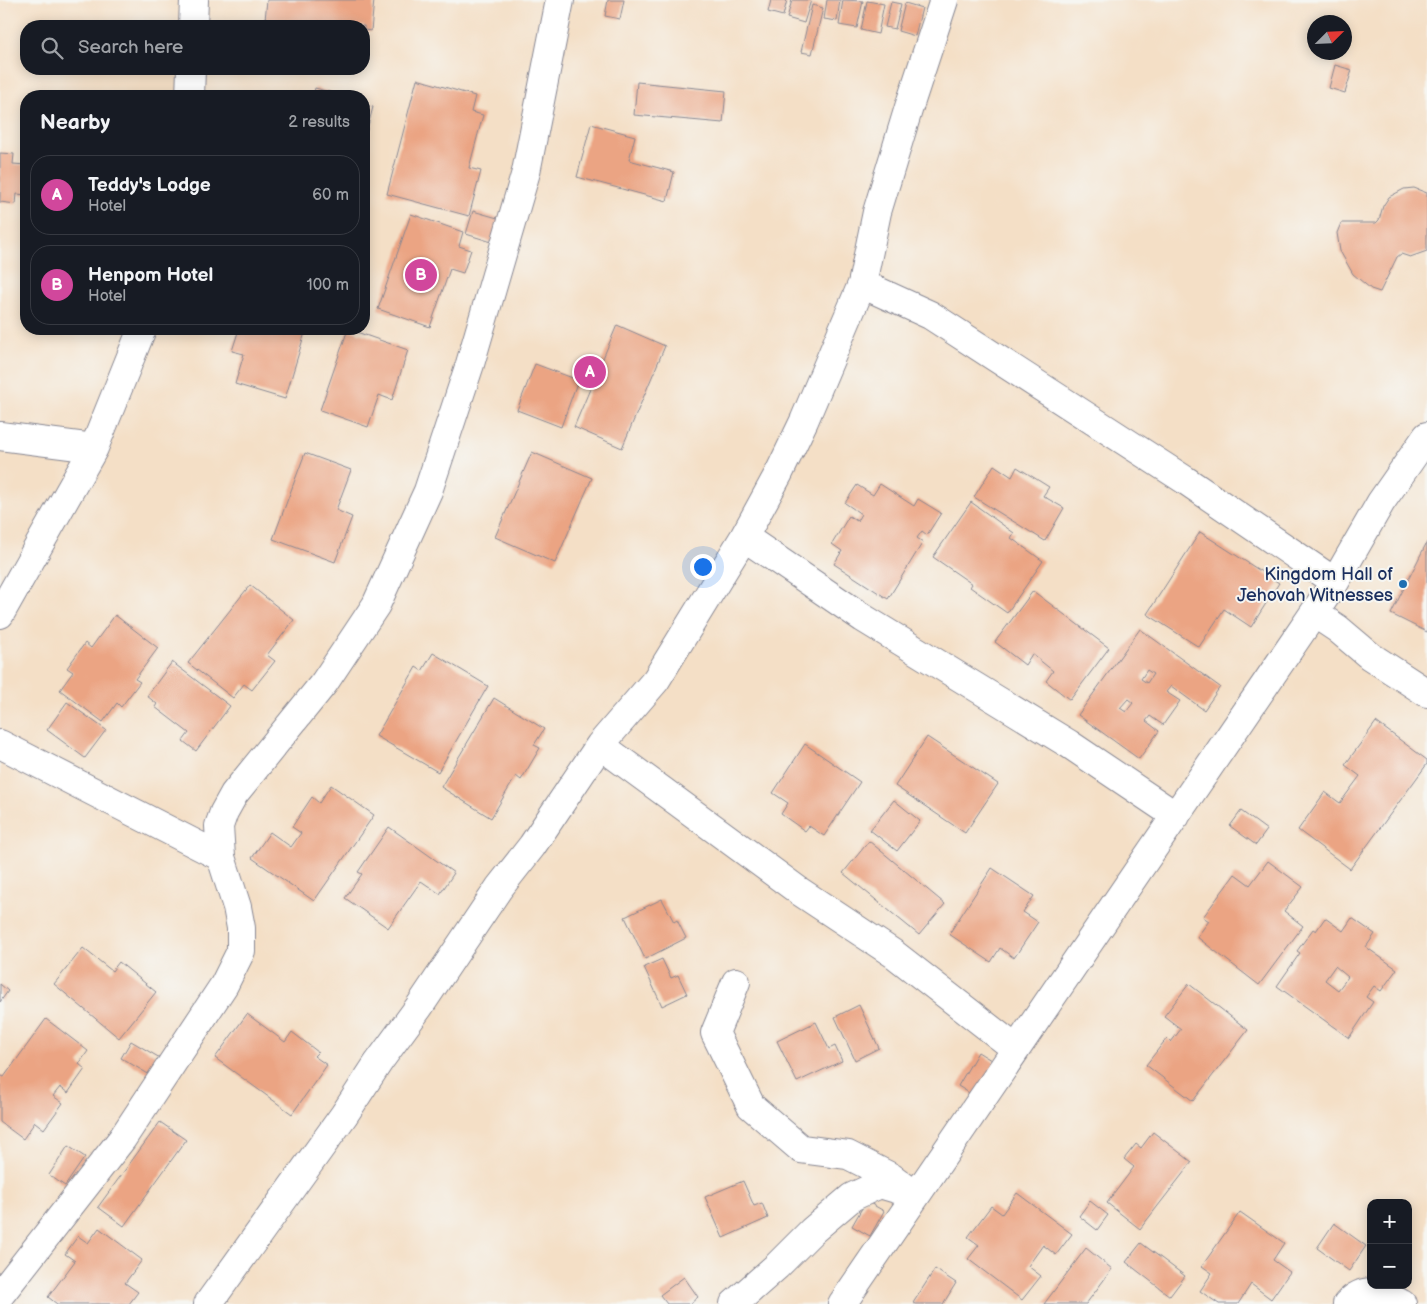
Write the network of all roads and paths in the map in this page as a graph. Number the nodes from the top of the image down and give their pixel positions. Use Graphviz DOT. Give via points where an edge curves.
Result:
graph roads {
  1 [pos="194,0"];
  2 [pos="560,0"];
  3 [pos="944,0"];
  4 [pos="193,20"];
  5 [pos="191,75"];
  6 [pos="190,90"];
  7 [pos="862,284"];
  8 [pos="140,335"];
  9 [pos="0,436"];
  10 [pos="1427,436"];
  11 [pos="94,448"];
  12 [pos="744,537"];
  13 [pos="1335,582"];
  14 [pos="1314,613"];
  15 [pos="0,614"];
  16 [pos="1427,694"];
  17 [pos="0,744"];
  18 [pos="600,745"];
  19 [pos="1176,816"];
  20 [pos="221,858"];
  21 [pos="736,982"];
  22 [pos="1016,1049"];
  23 [pos="915,1195"];
  24 [pos="0,1295"];
  25 [pos="208,1304"];
  26 [pos="734,1304"];
  27 [pos="842,1304"];
  28 [pos="1347,1304"];
  29 [pos="1402,1304"];
  1 -- 4 [label="street"];
  2 -- 20 [label="street" via="526,172 470,364 428,490 376,604 324,683 234,794 218,826"];
  3 -- 7 [label="street" via="880,203"];
  5 -- 6 [label="street"];
  7 -- 12 [label="street" via="804,420"];
  7 -- 13 [label="street" via="930,315 1185,480"];
  8 -- 11 [label="street"];
  9 -- 11 [label="street"];
  10 -- 13 [label="street" via="1381,502"];
  11 -- 15 [label="street"];
  12 -- 18 [label="street" via="656,680"];
  12 -- 19 [label="street" via="863,618 1069,744"];
  13 -- 14 [label="street"];
  14 -- 16 [label="street"];
  14 -- 19 [label="street"];
  17 -- 20 [label="street"];
  18 -- 22 [label="street" via="799,891 894,954"];
  18 -- 25 [label="street" via="344,1116"];
  19 -- 22 [label="street"];
  20 -- 24 [label="street" via="241,928 241,951 224,985 122,1139"];
  21 -- 23 [label="street" via="715,1033 751,1106 800,1148 848,1155 891,1177"];
  22 -- 23 [label="street"];
  23 -- 26 [label="street" via="880,1184 852,1197"];
  23 -- 27 [label="street"];
  28 -- 29 [label="street" via="1360,1293 1372,1291"];
}
